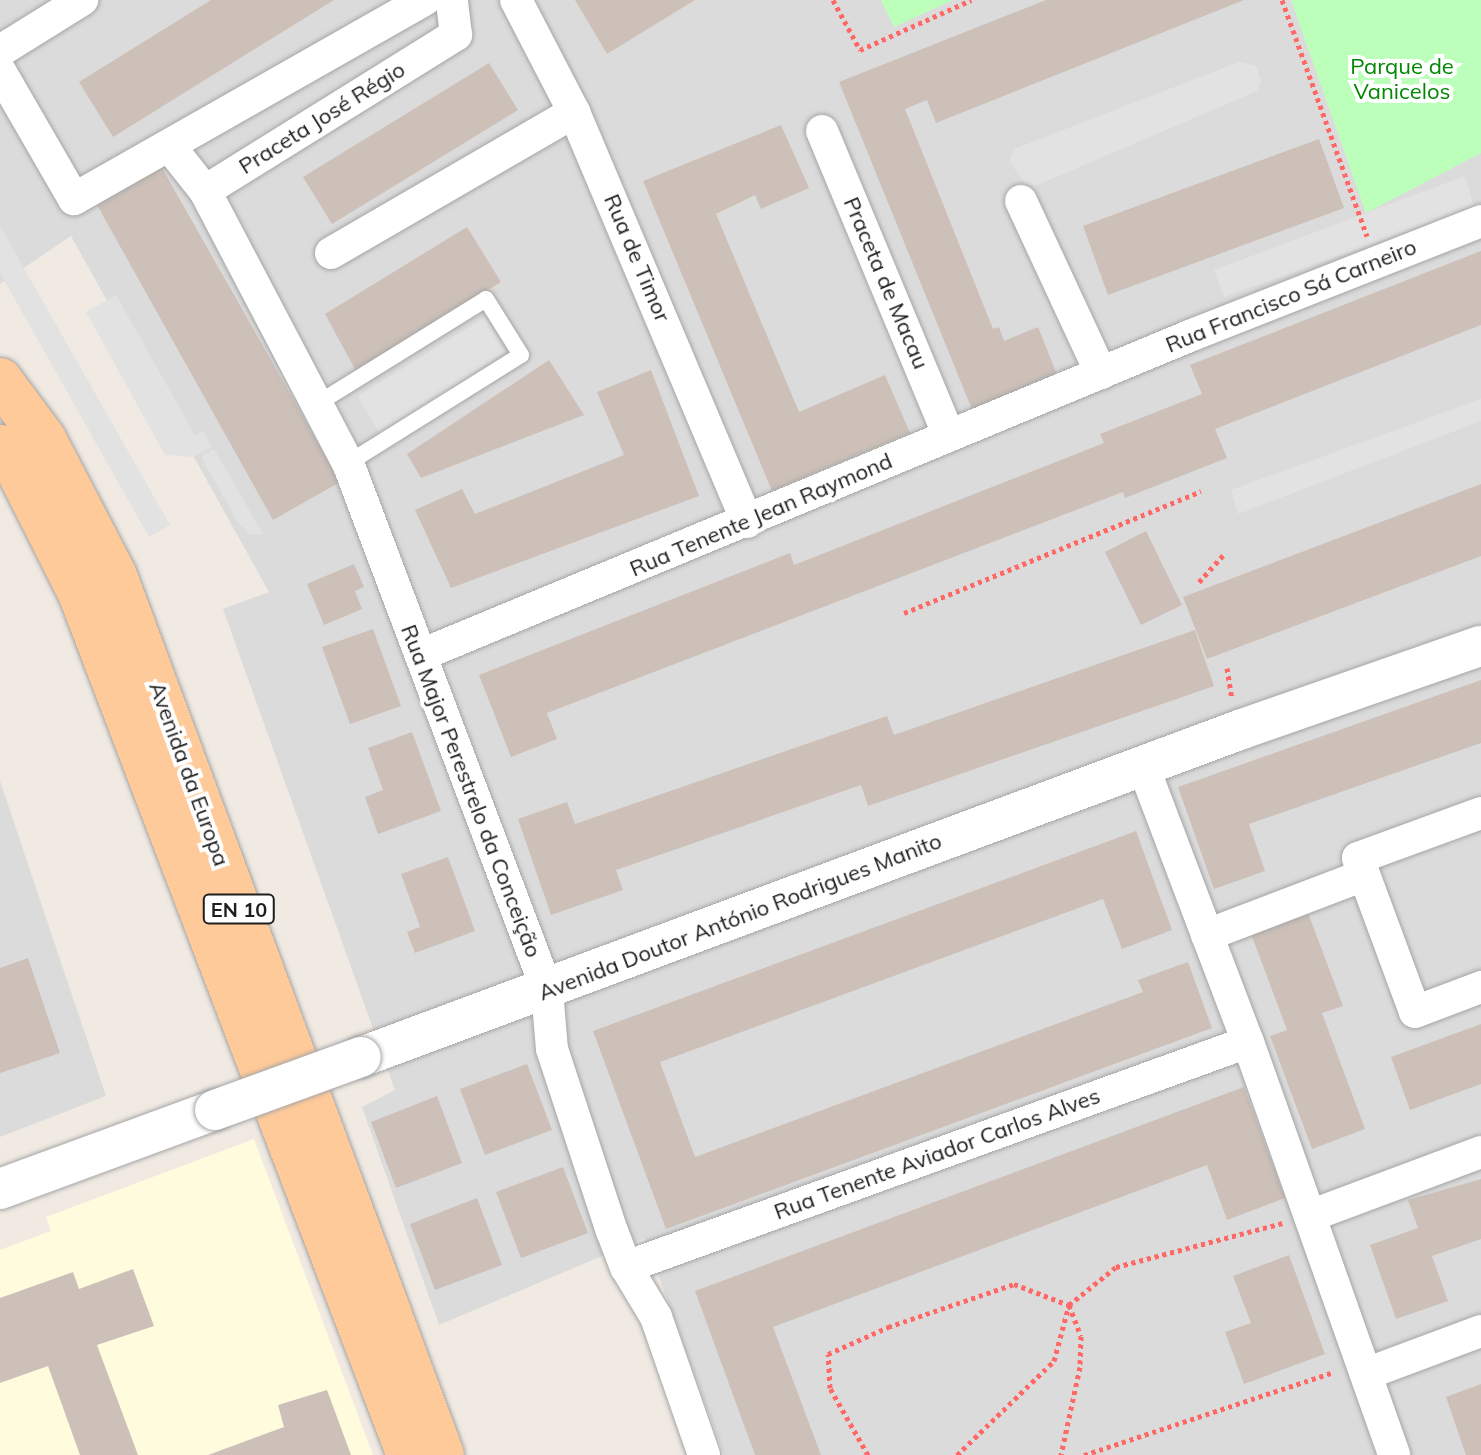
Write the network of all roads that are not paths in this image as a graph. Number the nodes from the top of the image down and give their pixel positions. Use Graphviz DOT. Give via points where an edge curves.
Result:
graph roads {
  1 [pos="82,0"];
  2 [pos="424,0"];
  3 [pos="454,0"];
  4 [pos="516,0"];
  5 [pos="0,51"];
  6 [pos="0,71"];
  7 [pos="574,112"];
  8 [pos="822,131"];
  9 [pos="171,148"];
  10 [pos="205,191"];
  11 [pos="1021,201"];
  12 [pos="1481,221"];
  13 [pos="331,253"];
  14 [pos="1101,373"];
  15 [pos="0,380"];
  16 [pos="320,402"];
  17 [pos="949,436"];
  18 [pos="0,447"];
  19 [pos="348,463"];
  20 [pos="747,522"];
  21 [pos="1481,646"];
  22 [pos="421,655"];
  23 [pos="1143,766"];
  24 [pos="1481,813"];
  25 [pos="1364,875"];
  26 [pos="1207,935"];
  27 [pos="1481,987"];
  28 [pos="547,990"];
  29 [pos="1248,1042"];
  30 [pos="1481,1152"];
  31 [pos="0,1189"];
  32 [pos="1310,1216"];
  33 [pos="626,1267"];
  34 [pos="1481,1331"];
  35 [pos="1366,1374"];
  36 [pos="409,1455"];
  37 [pos="442,1455"];
  38 [pos="704,1455"];
  39 [pos="1394,1455"];
  1 -- 5 [label="street"];
  2 -- 9 [label="street"];
  3 -- 10 [label="street, Praceta José Régio" via="456,35"];
  4 -- 7 [label="street, Rua de Timor"];
  6 -- 9 [label="street" via="74,199"];
  7 -- 13 [label="street"];
  7 -- 20 [label="street, Rua de Timor"];
  8 -- 17 [label="street, Praceta de Macau"];
  9 -- 10 [label="street"];
  10 -- 16 [label="street, Rua Major Perestrelo da Conceição"];
  11 -- 14 [label="street"];
  12 -- 14 [label="street, Rua Francisco Sá Carneiro"];
  14 -- 17 [label="street, Rua Tenente Jean Raymond"];
  15 -- 37 [label="main road, Avenida da Europa / EN 10" via="44,439 115,576"];
  16 -- 19 [label="street, Rua Major Perestrelo da Conceição"];
  16 -- 19 [label="lane" via="486,299 521,355"];
  17 -- 20 [label="street, Rua Tenente Jean Raymond"];
  18 -- 36 [label="main road, Avenida da Europa / EN 10" via="17,468 80,593"];
  19 -- 22 [label="street, Rua Major Perestrelo da Conceição"];
  20 -- 22 [label="street, Rua Tenente Jean Raymond"];
  21 -- 23 [label="street, Avenida Doutor António Rodrigues Manito"];
  22 -- 28 [label="street, Rua Major Perestrelo da Conceição"];
  23 -- 26 [label="street"];
  23 -- 28 [label="street, Avenida Doutor António Rodrigues Manito"];
  24 -- 25 [label="street" via="1358,858"];
  25 -- 26 [label="street"];
  25 -- 27 [label="street" via="1415,1012"];
  26 -- 29 [label="street"];
  28 -- 31 [label="street, Avenida Doutor António Rodrigues Manito, bridge"];
  28 -- 33 [label="street, Rua Major Perestrelo da Conceição" via="552,1049 566,1101"];
  29 -- 32 [label="street"];
  29 -- 33 [label="street, Rua Tenente Aviador Carlos Alves"];
  30 -- 32 [label="street"];
  32 -- 35 [label="street"];
  33 -- 38 [label="street, Rua Major Perestrelo da Conceição" via="656,1317"];
  34 -- 35 [label="street"];
  35 -- 39 [label="street"];
}
